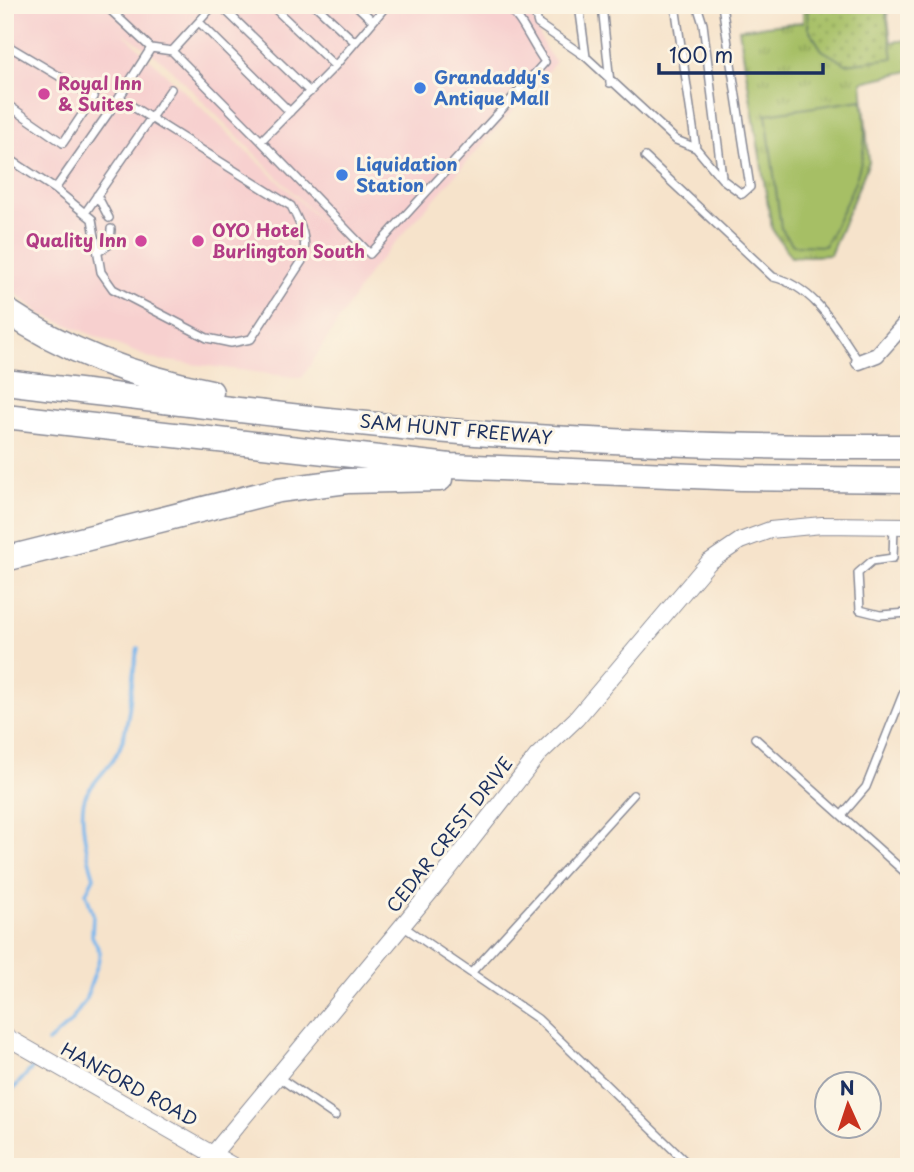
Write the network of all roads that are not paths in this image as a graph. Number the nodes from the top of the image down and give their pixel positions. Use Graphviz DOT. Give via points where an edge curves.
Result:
graph roads {
  1 [pos="105,5"];
  2 [pos="214,5"];
  3 [pos="220,5"];
  4 [pos="271,5"];
  5 [pos="315,5"];
  6 [pos="356,5"];
  7 [pos="387,5"];
  8 [pos="506,5"];
  9 [pos="533,5"];
  10 [pos="579,5"];
  11 [pos="602,5"];
  12 [pos="675,5"];
  13 [pos="697,5"];
  14 [pos="722,5"];
  15 [pos="373,21"];
  16 [pos="199,22"];
  17 [pos="355,42"];
  18 [pos="5,44"];
  19 [pos="151,48"];
  20 [pos="172,51"];
  21 [pos="586,57"];
  22 [pos="335,66"];
  23 [pos="610,83"];
  24 [pos="171,89"];
  25 [pos="310,92"];
  26 [pos="119,97"];
  27 [pos="5,103"];
  28 [pos="290,112"];
  29 [pos="149,117"];
  30 [pos="261,141"];
  31 [pos="696,148"];
  32 [pos="5,156"];
  33 [pos="645,158"];
  34 [pos="722,179"];
  35 [pos="55,188"];
  36 [pos="97,195"];
  37 [pos="85,213"];
  38 [pos="109,218"];
  39 [pos="111,229"];
  40 [pos="98,252"];
  41 [pos="5,310"];
  42 [pos="909,319"];
  43 [pos="859,362"];
  44 [pos="5,382"];
  45 [pos="5,416"];
  46 [pos="370,423"];
  47 [pos="909,447"];
  48 [pos="659,475"];
  49 [pos="909,480"];
  50 [pos="901,526"];
  51 [pos="5,559"];
  52 [pos="909,613"];
  53 [pos="909,679"];
  54 [pos="755,738"];
  55 [pos="633,795"];
  56 [pos="842,816"];
  57 [pos="909,876"];
  58 [pos="403,926"];
  59 [pos="472,972"];
  60 [pos="5,1036"];
  61 [pos="277,1077"];
  62 [pos="335,1116"];
  63 [pos="209,1160"];
  64 [pos="234,1167"];
  65 [pos="691,1167"];
  1 -- 19 [label="lane"];
  2 -- 16 [label="lane"];
  3 -- 25 [label="lane"];
  4 -- 22 [label="lane"];
  5 -- 17 [label="lane"];
  6 -- 15 [label="lane"];
  7 -- 15 [label="lane"];
  8 -- 30 [label="lane" via="518,16 545,62 370,254"];
  9 -- 21 [label="lane" via="538,24"];
  10 -- 21 [label="lane"];
  11 -- 23 [label="lane"];
  12 -- 31 [label="lane"];
  13 -- 34 [label="lane" via="704,24"];
  14 -- 34 [label="lane" via="750,187 742,194"];
  15 -- 17 [label="lane"];
  16 -- 20 [label="lane"];
  16 -- 28 [label="lane"];
  17 -- 22 [label="lane"];
  18 -- 27 [label="lane" via="94,97 63,143"];
  19 -- 20 [label="lane"];
  19 -- 26 [label="lane"];
  20 -- 30 [label="lane"];
  21 -- 23 [label="lane"];
  22 -- 25 [label="lane"];
  23 -- 31 [label="lane" via="676,140"];
  24 -- 29 [label="lane"];
  25 -- 28 [label="lane"];
  26 -- 29 [label="lane"];
  26 -- 35 [label="lane"];
  28 -- 30 [label="lane"];
  29 -- 36 [label="lane"];
  29 -- 40 [label="lane" via="291,206 307,248 251,339 231,343 207,338 113,289 101,272"];
  31 -- 34 [label="lane"];
  32 -- 35 [label="lane"];
  33 -- 43 [label="lane" via="773,277 811,296"];
  35 -- 37 [label="lane"];
  36 -- 37 [label="lane"];
  36 -- 38 [label="lane"];
  37 -- 40 [label="lane" via="92,219"];
  39 -- 40 [label="lane" via="110,244"];
  41 -- 46 [label="highway" via="66,344 149,376"];
  42 -- 43 [label="street" via="877,355"];
  44 -- 46 [label="highway, SAM HUNT FREEWAY"];
  45 -- 48 [label="highway, SAM HUNT FREEWAY" via="436,465"];
  46 -- 47 [label="highway, SAM HUNT FREEWAY" via="613,441"];
  48 -- 49 [label="highway, SAM HUNT FREEWAY"];
  48 -- 51 [label="highway" via="383,479 312,485 241,498"];
  50 -- 52 [label="lane" via="893,558 872,561 858,573 860,610 880,615"];
  50 -- 58 [label="street, CEDAR CREST DRIVE" via="769,530 740,541 693,578 576,719 537,757"];
  53 -- 56 [label="lane" via="866,787"];
  54 -- 56 [label="lane"];
  55 -- 59 [label="lane"];
  56 -- 57 [label="lane"];
  58 -- 59 [label="lane"];
  58 -- 61 [label="street, CEDAR CREST DRIVE"];
  59 -- 65 [label="lane" via="538,1019"];
  60 -- 63 [label="street, HANFORD ROAD"];
  61 -- 62 [label="lane"];
  61 -- 63 [label="street, CEDAR CREST DRIVE"];
  63 -- 64 [label="street, HANFORD ROAD"];
}
